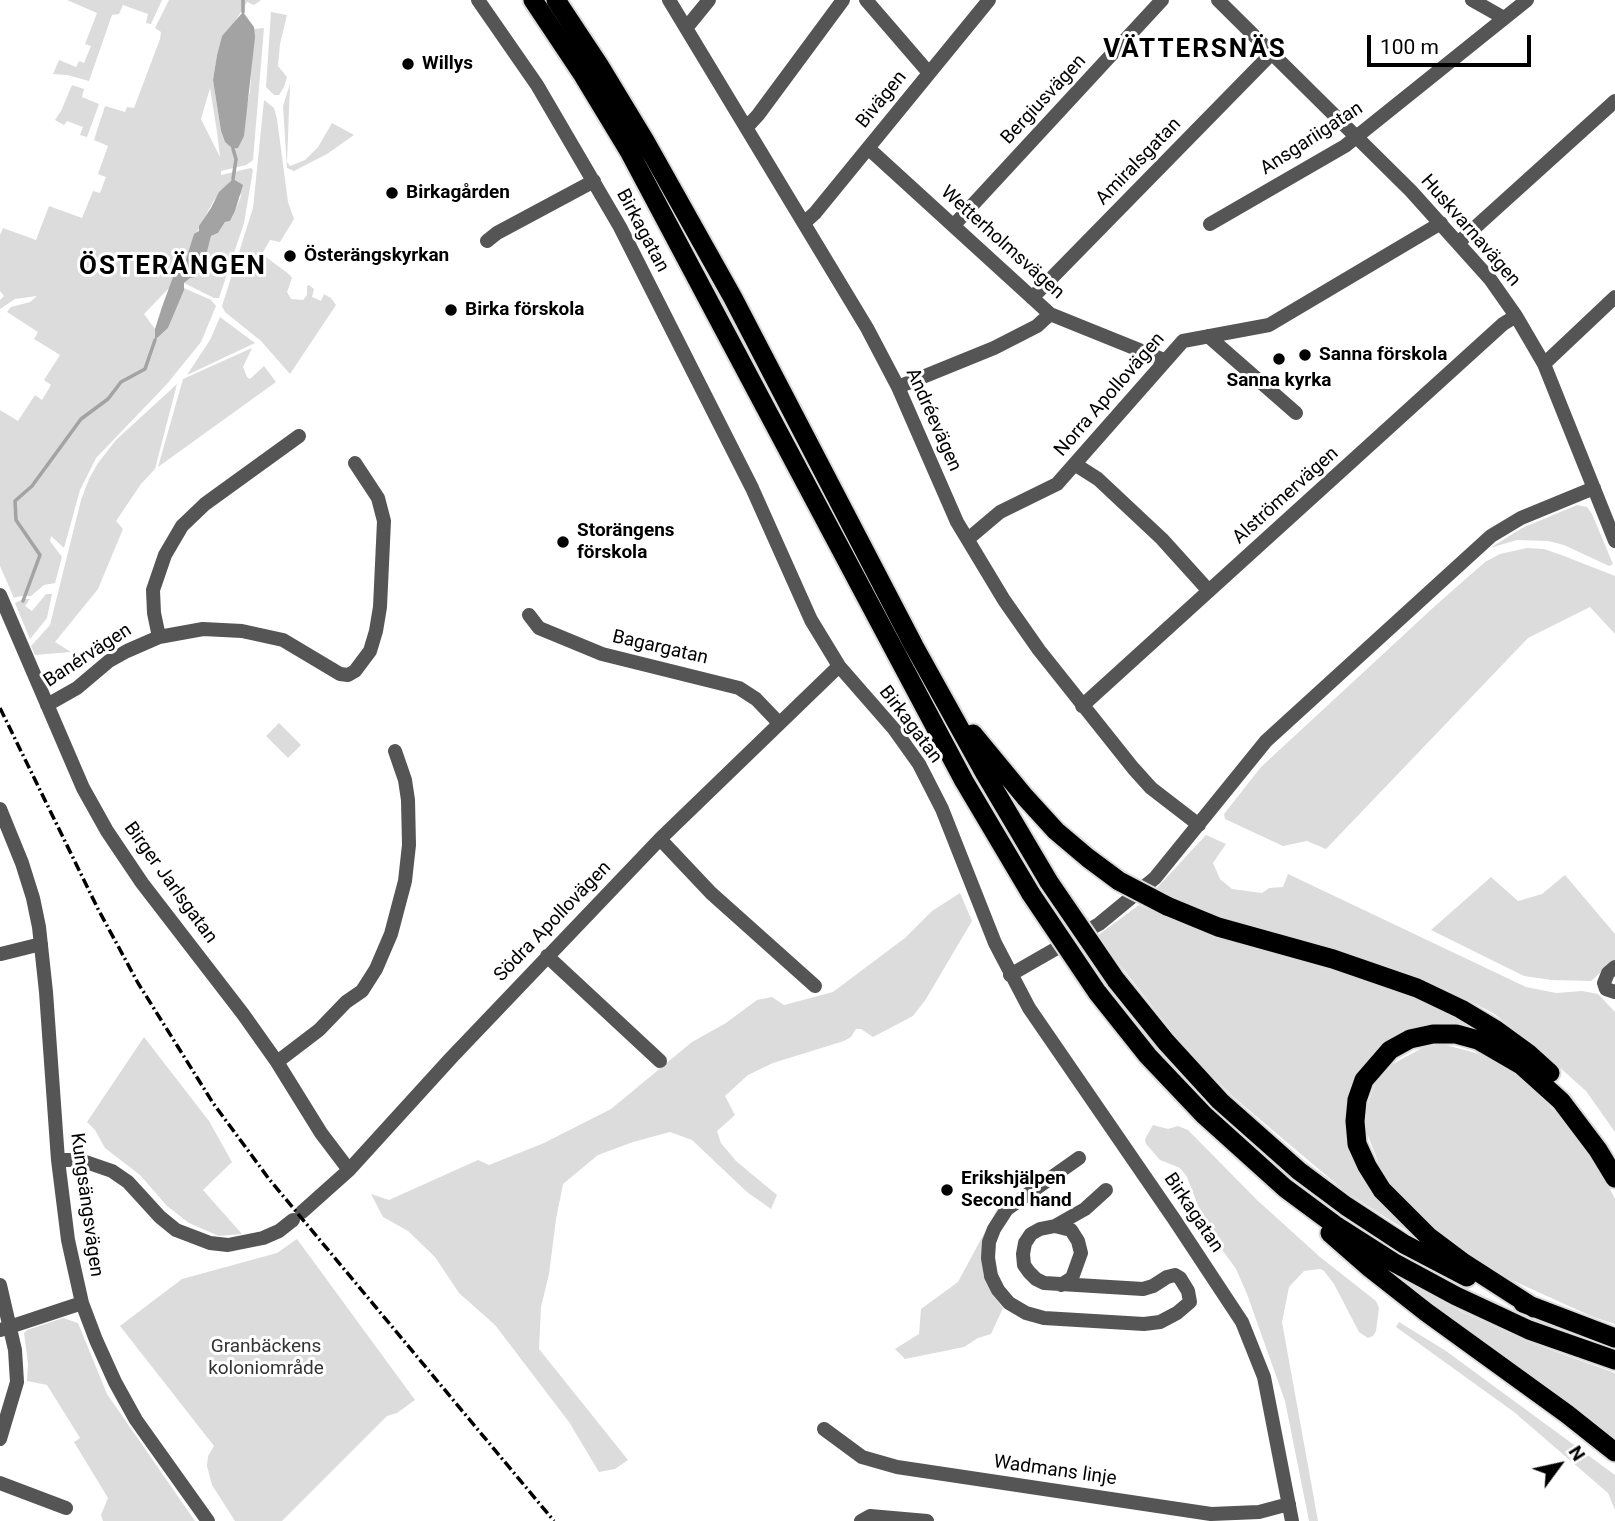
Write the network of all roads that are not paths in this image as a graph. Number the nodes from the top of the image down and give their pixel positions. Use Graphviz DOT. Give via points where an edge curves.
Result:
graph roads {
  1 [pos="478,0"];
  2 [pos="533,0"];
  3 [pos="556,0"];
  4 [pos="669,0"];
  5 [pos="709,0"];
  6 [pos="843,0"];
  7 [pos="866,0"];
  8 [pos="989,0"];
  9 [pos="1162,0"];
  10 [pos="1218,0"];
  11 [pos="1472,0"];
  12 [pos="1527,0"];
  13 [pos="1504,18"];
  14 [pos="687,27"];
  15 [pos="1272,53"];
  16 [pos="929,73"];
  17 [pos="1615,96"];
  18 [pos="747,127"];
  19 [pos="1357,137"];
  20 [pos="868,148"];
  21 [pos="594,181"];
  22 [pos="804,223"];
  23 [pos="1441,223"];
  24 [pos="1210,224"];
  25 [pos="954,225"];
  26 [pos="487,241"];
  27 [pos="1459,242"];
  28 [pos="1615,297"];
  29 [pos="1032,298"];
  30 [pos="1051,314"];
  31 [pos="1516,316"];
  32 [pos="1208,336"];
  33 [pos="1164,360"];
  34 [pos="1544,364"];
  35 [pos="898,387"];
  36 [pos="1296,413"];
  37 [pos="299,436"];
  38 [pos="355,463"];
  39 [pos="1076,465"];
  40 [pos="1594,488"];
  41 [pos="1614,533"];
  42 [pos="968,539"];
  43 [pos="1209,591"];
  44 [pos="0,595"];
  45 [pos="529,615"];
  46 [pos="159,637"];
  47 [pos="914,646"];
  48 [pos="839,667"];
  49 [pos="47,705"];
  50 [pos="1082,706"];
  51 [pos="779,723"];
  52 [pos="395,751"];
  53 [pos="0,809"];
  54 [pos="1199,825"];
  55 [pos="660,839"];
  56 [pos="41,944"];
  57 [pos="1,954"];
  58 [pos="547,956"];
  59 [pos="1615,967"];
  60 [pos="1010,975"];
  61 [pos="815,986"];
  62 [pos="1615,992"];
  63 [pos="660,1061"];
  64 [pos="276,1062"];
  65 [pos="1615,1153"];
  66 [pos="1079,1158"];
  67 [pos="58,1160"];
  68 [pos="349,1170"];
  69 [pos="1615,1178"];
  70 [pos="1285,1188"];
  71 [pos="1106,1189"];
  72 [pos="1055,1226"];
  73 [pos="0,1285"];
  74 [pos="1061,1285"];
  75 [pos="82,1303"];
  76 [pos="1534,1308"];
  77 [pos="5,1329"];
  78 [pos="1615,1338"];
  79 [pos="1615,1360"];
  80 [pos="824,1429"];
  81 [pos="0,1439"];
  82 [pos="1615,1452"];
  83 [pos="0,1483"];
  84 [pos="1289,1504"];
  85 [pos="66,1508"];
  86 [pos="1210,1518"];
  87 [pos="208,1521"];
  88 [pos="861,1521"];
  89 [pos="927,1521"];
  90 [pos="1292,1521"];
  1 -- 21 [label="street, Birkagatan" via="537,85"];
  2 -- 70 [label="highway, bridge" via="629,151 944,744 1031,894 1097,992 1148,1056 1204,1115"];
  3 -- 47 [label="highway" via="645,141 733,298"];
  4 -- 14 [label="street, Andréevägen"];
  5 -- 14 [label="street"];
  6 -- 18 [label="street"];
  7 -- 16 [label="street"];
  8 -- 16 [label="street, Bivägen"];
  9 -- 25 [label="street, Bergiusvägen"];
  10 -- 15 [label="street, Huskvarnavägen"];
  11 -- 13 [label="street"];
  12 -- 13 [label="street, Ansgariigatan"];
  13 -- 19 [label="street, Ansgariigatan"];
  14 -- 18 [label="street, Andréevägen"];
  15 -- 19 [label="street, Huskvarnavägen"];
  15 -- 29 [label="street, Amiralsgatan"];
  16 -- 20 [label="street, Bivägen"];
  17 -- 27 [label="street"];
  18 -- 22 [label="street, Andréevägen"];
  19 -- 23 [label="street, Huskvarnavägen"];
  19 -- 24 [label="street, Ansgariigatan"];
  20 -- 22 [label="street, Bivägen"];
  20 -- 25 [label="street, Wetterholmsvägen"];
  21 -- 26 [label="street"];
  21 -- 48 [label="street, Birkagatan"];
  22 -- 35 [label="street, Andréevägen"];
  23 -- 27 [label="street, Huskvarnavägen"];
  23 -- 32 [label="street, Norra Apollovägen" via="1269,326"];
  25 -- 29 [label="street, Wetterholmsvägen"];
  27 -- 31 [label="street, Huskvarnavägen"];
  28 -- 34 [label="street"];
  29 -- 30 [label="street, Wetterholmsvägen"];
  30 -- 33 [label="street, Wetterholmsvägen"];
  30 -- 35 [label="street" via="994,348"];
  31 -- 34 [label="street, Huskvarnavägen"];
  31 -- 43 [label="street, Alströmervägen"];
  32 -- 33 [label="street, Norra Apollovägen" via="1183,341"];
  32 -- 36 [label="street"];
  33 -- 39 [label="street, Norra Apollovägen"];
  34 -- 40 [label="street, Huskvarnavägen"];
  35 -- 42 [label="street, Andréevägen"];
  37 -- 46 [label="street" via="182,526 165,555 153,590"];
  38 -- 46 [label="street, Banérvägen" via="378,498 384,521 380,607 363,662 348,675 340,674 283,640 242,631 203,629"];
  39 -- 42 [label="street, Norra Apollovägen" via="1057,484 1000,512"];
  39 -- 43 [label="street" via="1162,539"];
  40 -- 41 [label="street, Huskvarnavägen"];
  40 -- 54 [label="street" via="1521,518 1481,544 1266,741"];
  42 -- 50 [label="street, Andréevägen" via="1004,600"];
  43 -- 50 [label="street, Alströmervägen"];
  44 -- 49 [label="street, Birger Jarlsgatan"];
  45 -- 51 [label="street, Bagargatan" via="539,628 602,654 739,688"];
  46 -- 49 [label="street, Banérvägen" via="109,661"];
  47 -- 65 [label="highway, bridge" via="970,730 1025,797 1056,831 1119,881 1219,927 1393,979 1461,1009 1529,1054 1586,1111"];
  47 -- 76 [label="highway, bridge" via="1049,882 1116,980 1220,1101 1346,1206 1404,1244"];
  48 -- 51 [label="street, Södra Apollovägen"];
  48 -- 60 [label="street, Birkagatan" via="919,764"];
  49 -- 64 [label="street, Birger Jarlsgatan" via="107,831"];
  50 -- 54 [label="street, Andréevägen" via="1151,788"];
  51 -- 55 [label="street, Södra Apollovägen"];
  52 -- 64 [label="street" via="408,800 409,845 391,934 362,991"];
  53 -- 56 [label="street, Kungsängsvägen" via="33,898"];
  54 -- 60 [label="street" via="1155,878 1124,905"];
  55 -- 58 [label="street, Södra Apollovägen"];
  55 -- 61 [label="street" via="711,893"];
  56 -- 57 [label="street"];
  56 -- 67 [label="street, Kungsängsvägen"];
  58 -- 63 [label="street"];
  58 -- 68 [label="street, Södra Apollovägen"];
  59 -- 62 [label="street" via="1604,983"];
  60 -- 84 [label="street, Birkagatan" via="1242,1322 1264,1377"];
  64 -- 68 [label="street, Birger Jarlsgatan"];
  66 -- 74 [label="street" via="1007,1209 994,1229 988,1258 998,1290 1009,1303 1044,1318 1144,1324 1160,1322 1190,1302 1175,1275 1143,1289"];
  67 -- 68 [label="street, Södra Apollovägen" via="79,1160 111,1171 176,1230 228,1245 279,1231"];
  67 -- 75 [label="street, Kungsängsvägen"];
  69 -- 76 [label="highway" via="1561,1101 1521,1065 1478,1040 1456,1034 1410,1039 1390,1050 1364,1080 1357,1100 1357,1144 1382,1189 1427,1236"];
  70 -- 79 [label="highway" via="1381,1255 1456,1296 1529,1330"];
  70 -- 82 [label="highway" via="1370,1268"];
  71 -- 72 [label="street"];
  72 -- 74 [label="street" via="1071,1230 1081,1253 1072,1278"];
  72 -- 74 [label="street" via="1031,1234 1025,1243 1024,1265 1036,1279"];
  73 -- 77 [label="street"];
  75 -- 77 [label="street"];
  75 -- 87 [label="street, Kungsängsvägen" via="136,1420"];
  76 -- 78 [label="highway"];
  77 -- 81 [label="street" via="15,1350 17,1382"];
  80 -- 86 [label="street, Wadmans linje" via="862,1457 887,1465"];
  83 -- 85 [label="street"];
  84 -- 86 [label="street, Wadmans linje"];
  84 -- 90 [label="street, Birkagatan"];
  88 -- 89 [label="street" via="870,1516"];
}
